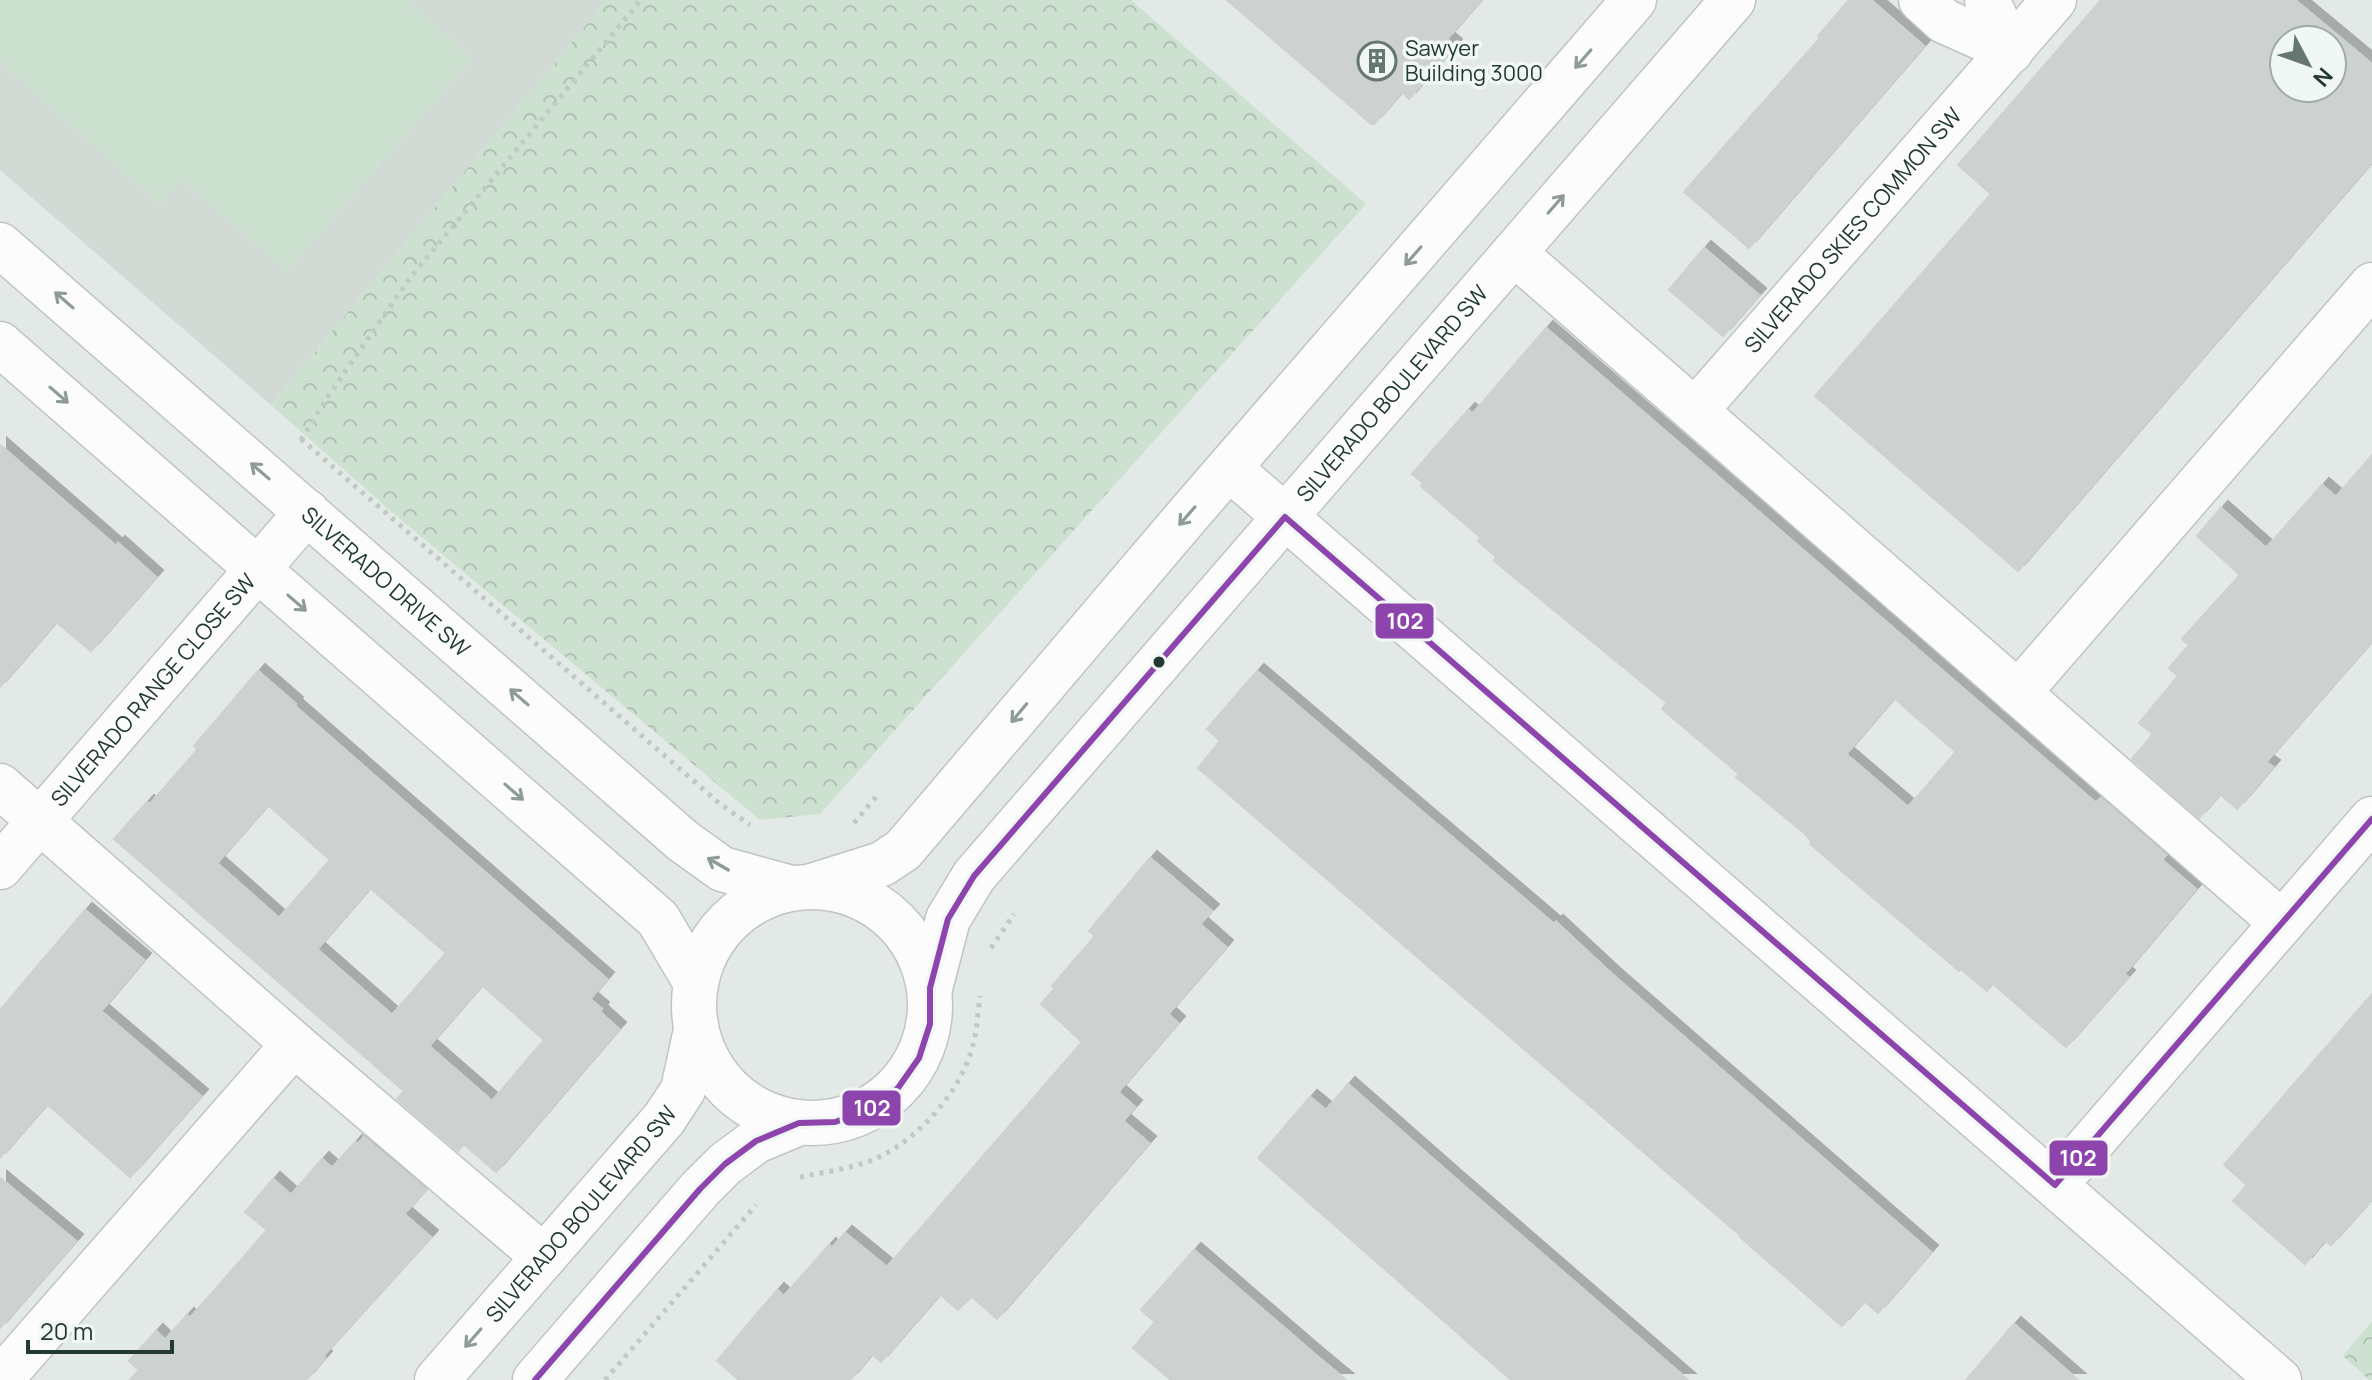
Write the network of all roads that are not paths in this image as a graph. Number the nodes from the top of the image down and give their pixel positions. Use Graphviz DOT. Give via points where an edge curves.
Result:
graph roads {
  1 [pos="1634,0"];
  2 [pos="1733,0"];
  3 [pos="1921,0"];
  4 [pos="1987,0"];
  5 [pos="2054,0"];
  6 [pos="2011,51"];
  7 [pos="0,245"];
  8 [pos="1514,253"];
  9 [pos="2372,285"];
  10 [pos="0,344"];
  11 [pos="1695,411"];
  12 [pos="1229,468"];
  13 [pos="307,512"];
  14 [pos="1285,517"];
  15 [pos="258,569"];
  16 [pos="2018,693"];
  17 [pos="0,786"];
  18 [pos="2372,819"];
  19 [pos="40,821"];
  20 [pos="0,867"];
  21 [pos="802,887"];
  22 [pos="2282,923"];
  23 [pos="696,983"];
  24 [pos="930,988"];
  25 [pos="696,1030"];
  26 [pos="294,1044"];
  27 [pos="799,1123"];
  28 [pos="2055,1185"];
  29 [pos="544,1257"];
  30 [pos="0,1380"];
  31 [pos="437,1380"];
  32 [pos="535,1380"];
  33 [pos="2279,1380"];
  1 -- 12 [label="street, one-way"];
  8 -- 2 [label="street, SILVERADO BOULEVARD SW, one-way"];
  3 -- 6 [label="street" via="1944,21"];
  4 -- 6 [label="street"];
  5 -- 6 [label="street, SILVERADO SKIES COMMON SW"];
  6 -- 11 [label="street, SILVERADO SKIES COMMON SW"];
  13 -- 7 [label="street, SILVERADO DRIVE SW, one-way"];
  8 -- 11 [label="street"];
  8 -- 14 [label="street, SILVERADO BOULEVARD SW"];
  9 -- 16 [label="street"];
  10 -- 15 [label="street, one-way"];
  11 -- 16 [label="street"];
  12 -- 14 [label="street"];
  12 -- 21 [label="street, one-way" via="903,850 882,864"];
  13 -- 15 [label="street, SILVERADO RANGE CLOSE SW"];
  21 -- 13 [label="street, SILVERADO DRIVE SW, one-way" via="722,869 683,841"];
  14 -- 24 [label="street, SILVERADO BOULEVARD SW" via="974,876 948,919"];
  14 -- 28 [label="street"];
  15 -- 19 [label="street, SILVERADO RANGE CLOSE SW"];
  15 -- 23 [label="street, one-way" via="658,919"];
  16 -- 22 [label="street"];
  17 -- 19 [label="street"];
  18 -- 22 [label="street"];
  19 -- 20 [label="street, SILVERADO RANGE CLOSE SW"];
  19 -- 26 [label="street"];
  21 -- 23 [label="street" via="758,900 729,921 708,949"];
  21 -- 24 [label="street" via="846,891 877,905 902,927 920,955"];
  22 -- 28 [label="street"];
  23 -- 25 [label="street"];
  24 -- 27 [label="street" via="930,1024 919,1058 898,1088 869,1110 847,1118"];
  25 -- 27 [label="street" via="710,1065 733,1094 764,1114"];
  25 -- 29 [label="street, SILVERADO BOULEVARD SW" via="683,1090 664,1119"];
  26 -- 29 [label="street"];
  26 -- 30 [label="street"];
  27 -- 32 [label="street" via="756,1141 725,1164"];
  28 -- 33 [label="street"];
  29 -- 31 [label="street, SILVERADO BOULEVARD SW, one-way"];
}
